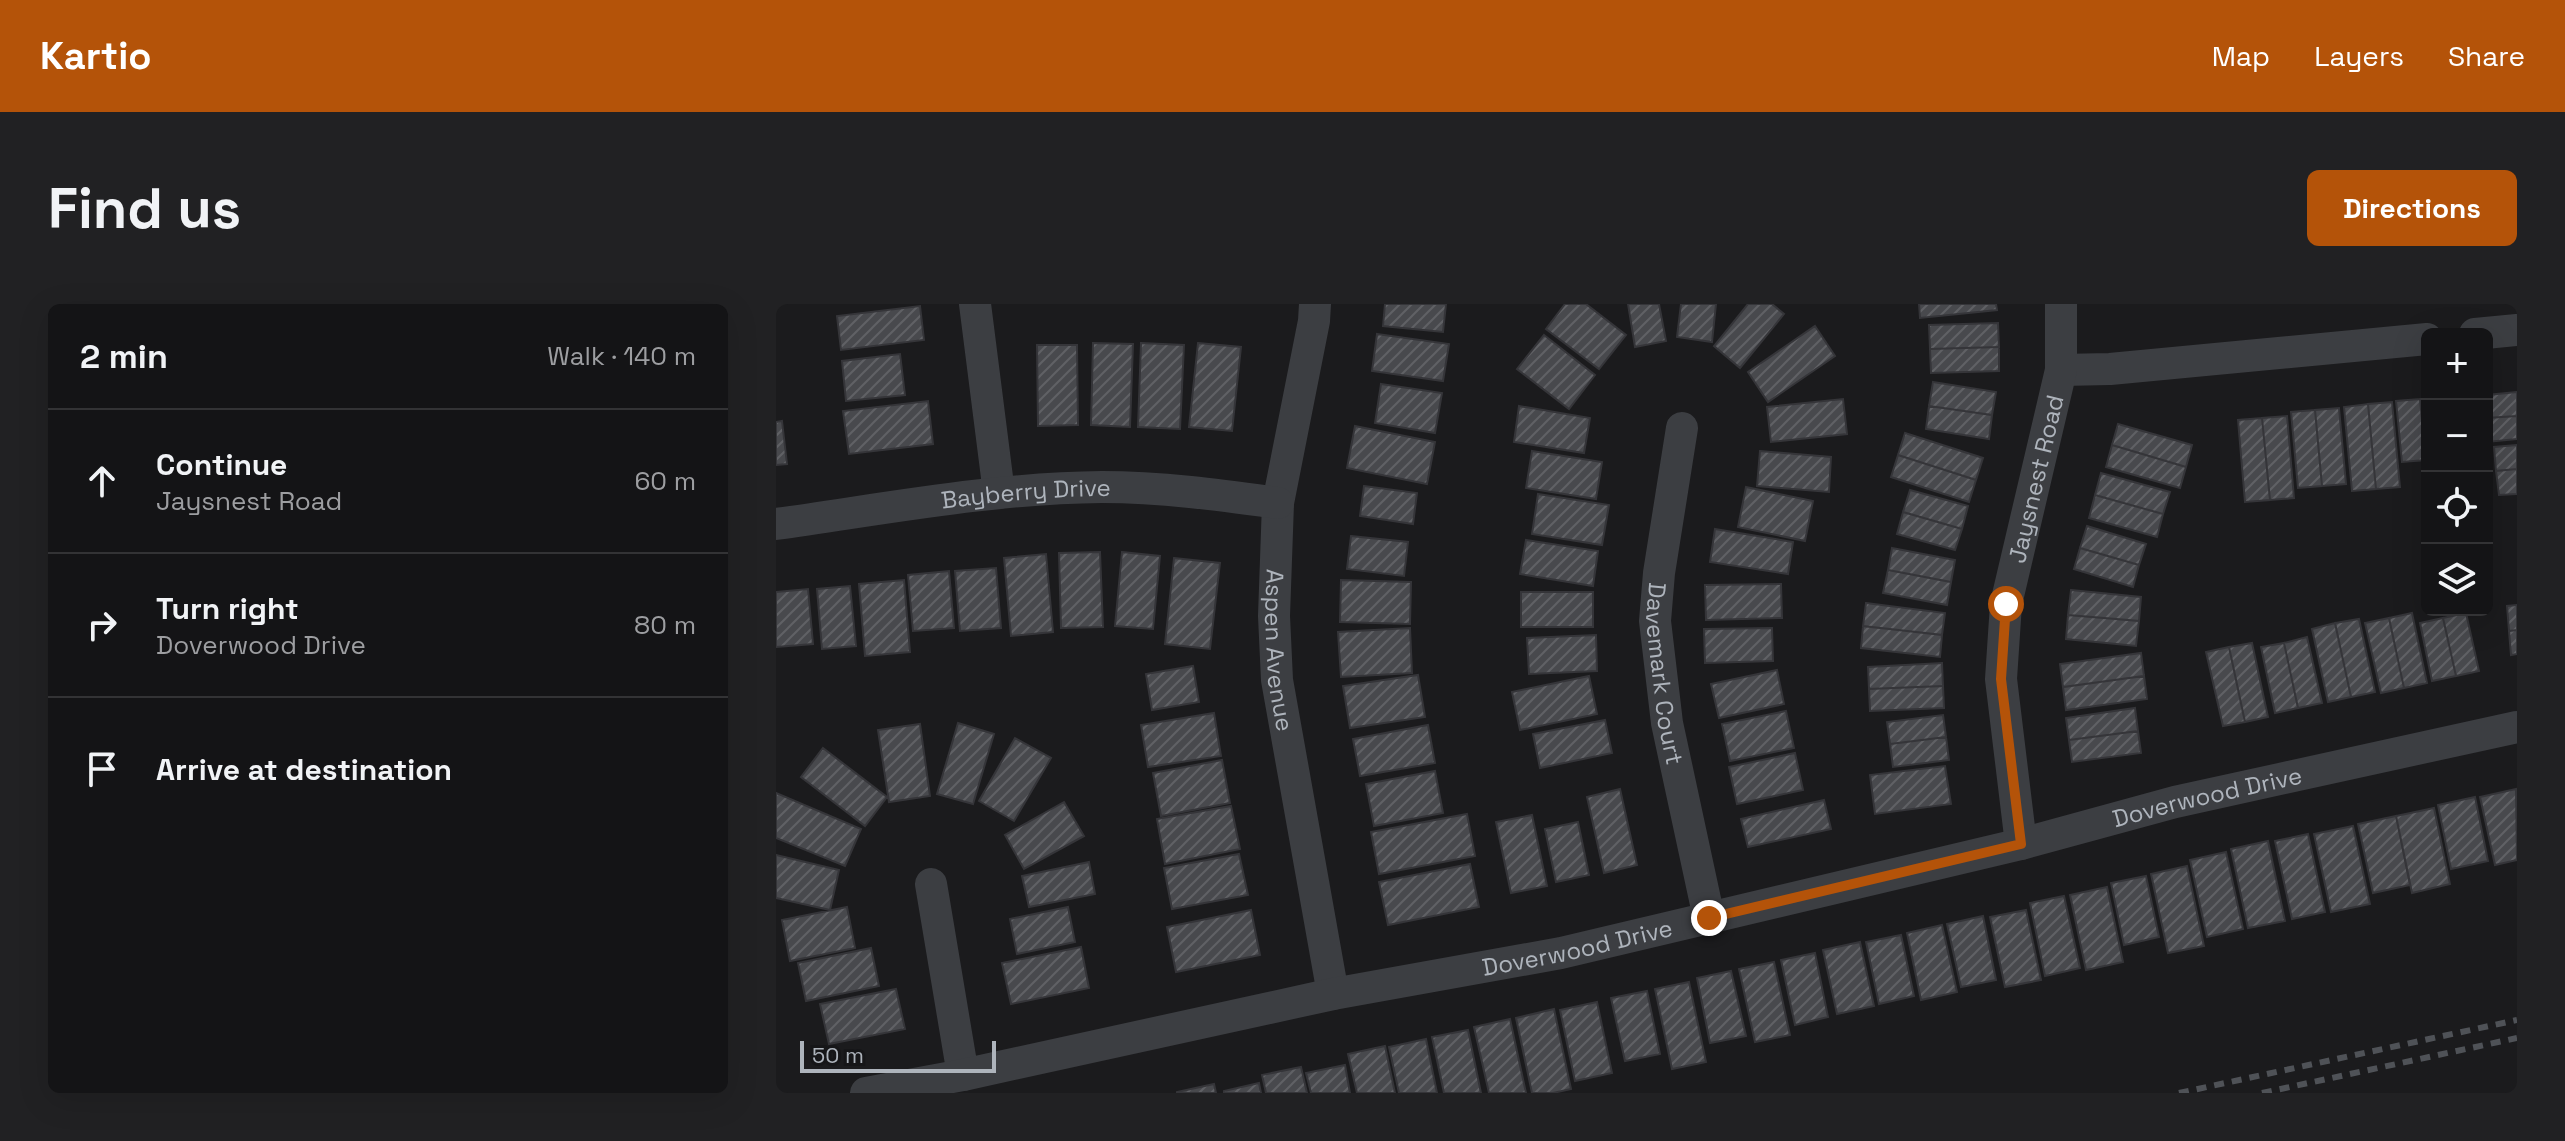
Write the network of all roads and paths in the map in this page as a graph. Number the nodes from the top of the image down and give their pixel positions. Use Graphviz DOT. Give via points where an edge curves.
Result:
graph roads {
  1 [pos="975,304"];
  2 [pos="1315,304"];
  3 [pos="2061,304"];
  4 [pos="2517,330"];
  5 [pos="2493,332"];
  6 [pos="2421,340"];
  7 [pos="2061,370"];
  8 [pos="1682,428"];
  9 [pos="999,493"];
  10 [pos="1278,503"];
  11 [pos="776,524"];
  12 [pos="2517,727"];
  13 [pos="2021,844"];
  14 [pos="931,884"];
  15 [pos="1709,918"];
  16 [pos="1333,994"];
  17 [pos="963,1075"];
  18 [pos="866,1093"];
  1 -- 9 [label="street"];
  2 -- 10 [label="street, Aspen Avenue"];
  3 -- 7 [label="street, Jaysnest Road"];
  4 -- 5 [label="street"];
  6 -- 7 [label="street"];
  7 -- 13 [label="street, Jaysnest Road" via="2006,604 2001,679"];
  8 -- 15 [label="street, Davemark Court" via="1655,621 1667,723"];
  9 -- 10 [label="street, Bayberry Drive" via="1152,488"];
  9 -- 11 [label="street, Bayberry Drive"];
  10 -- 16 [label="street, Aspen Avenue" via="1277,680"];
  12 -- 13 [label="street, Doverwood Drive" via="2175,802"];
  13 -- 15 [label="street, Doverwood Drive"];
  14 -- 17 [label="street"];
  15 -- 16 [label="street, Doverwood Drive" via="1561,953"];
  16 -- 17 [label="street, Doverwood Drive"];
  17 -- 18 [label="street, Doverwood Drive"];
}
